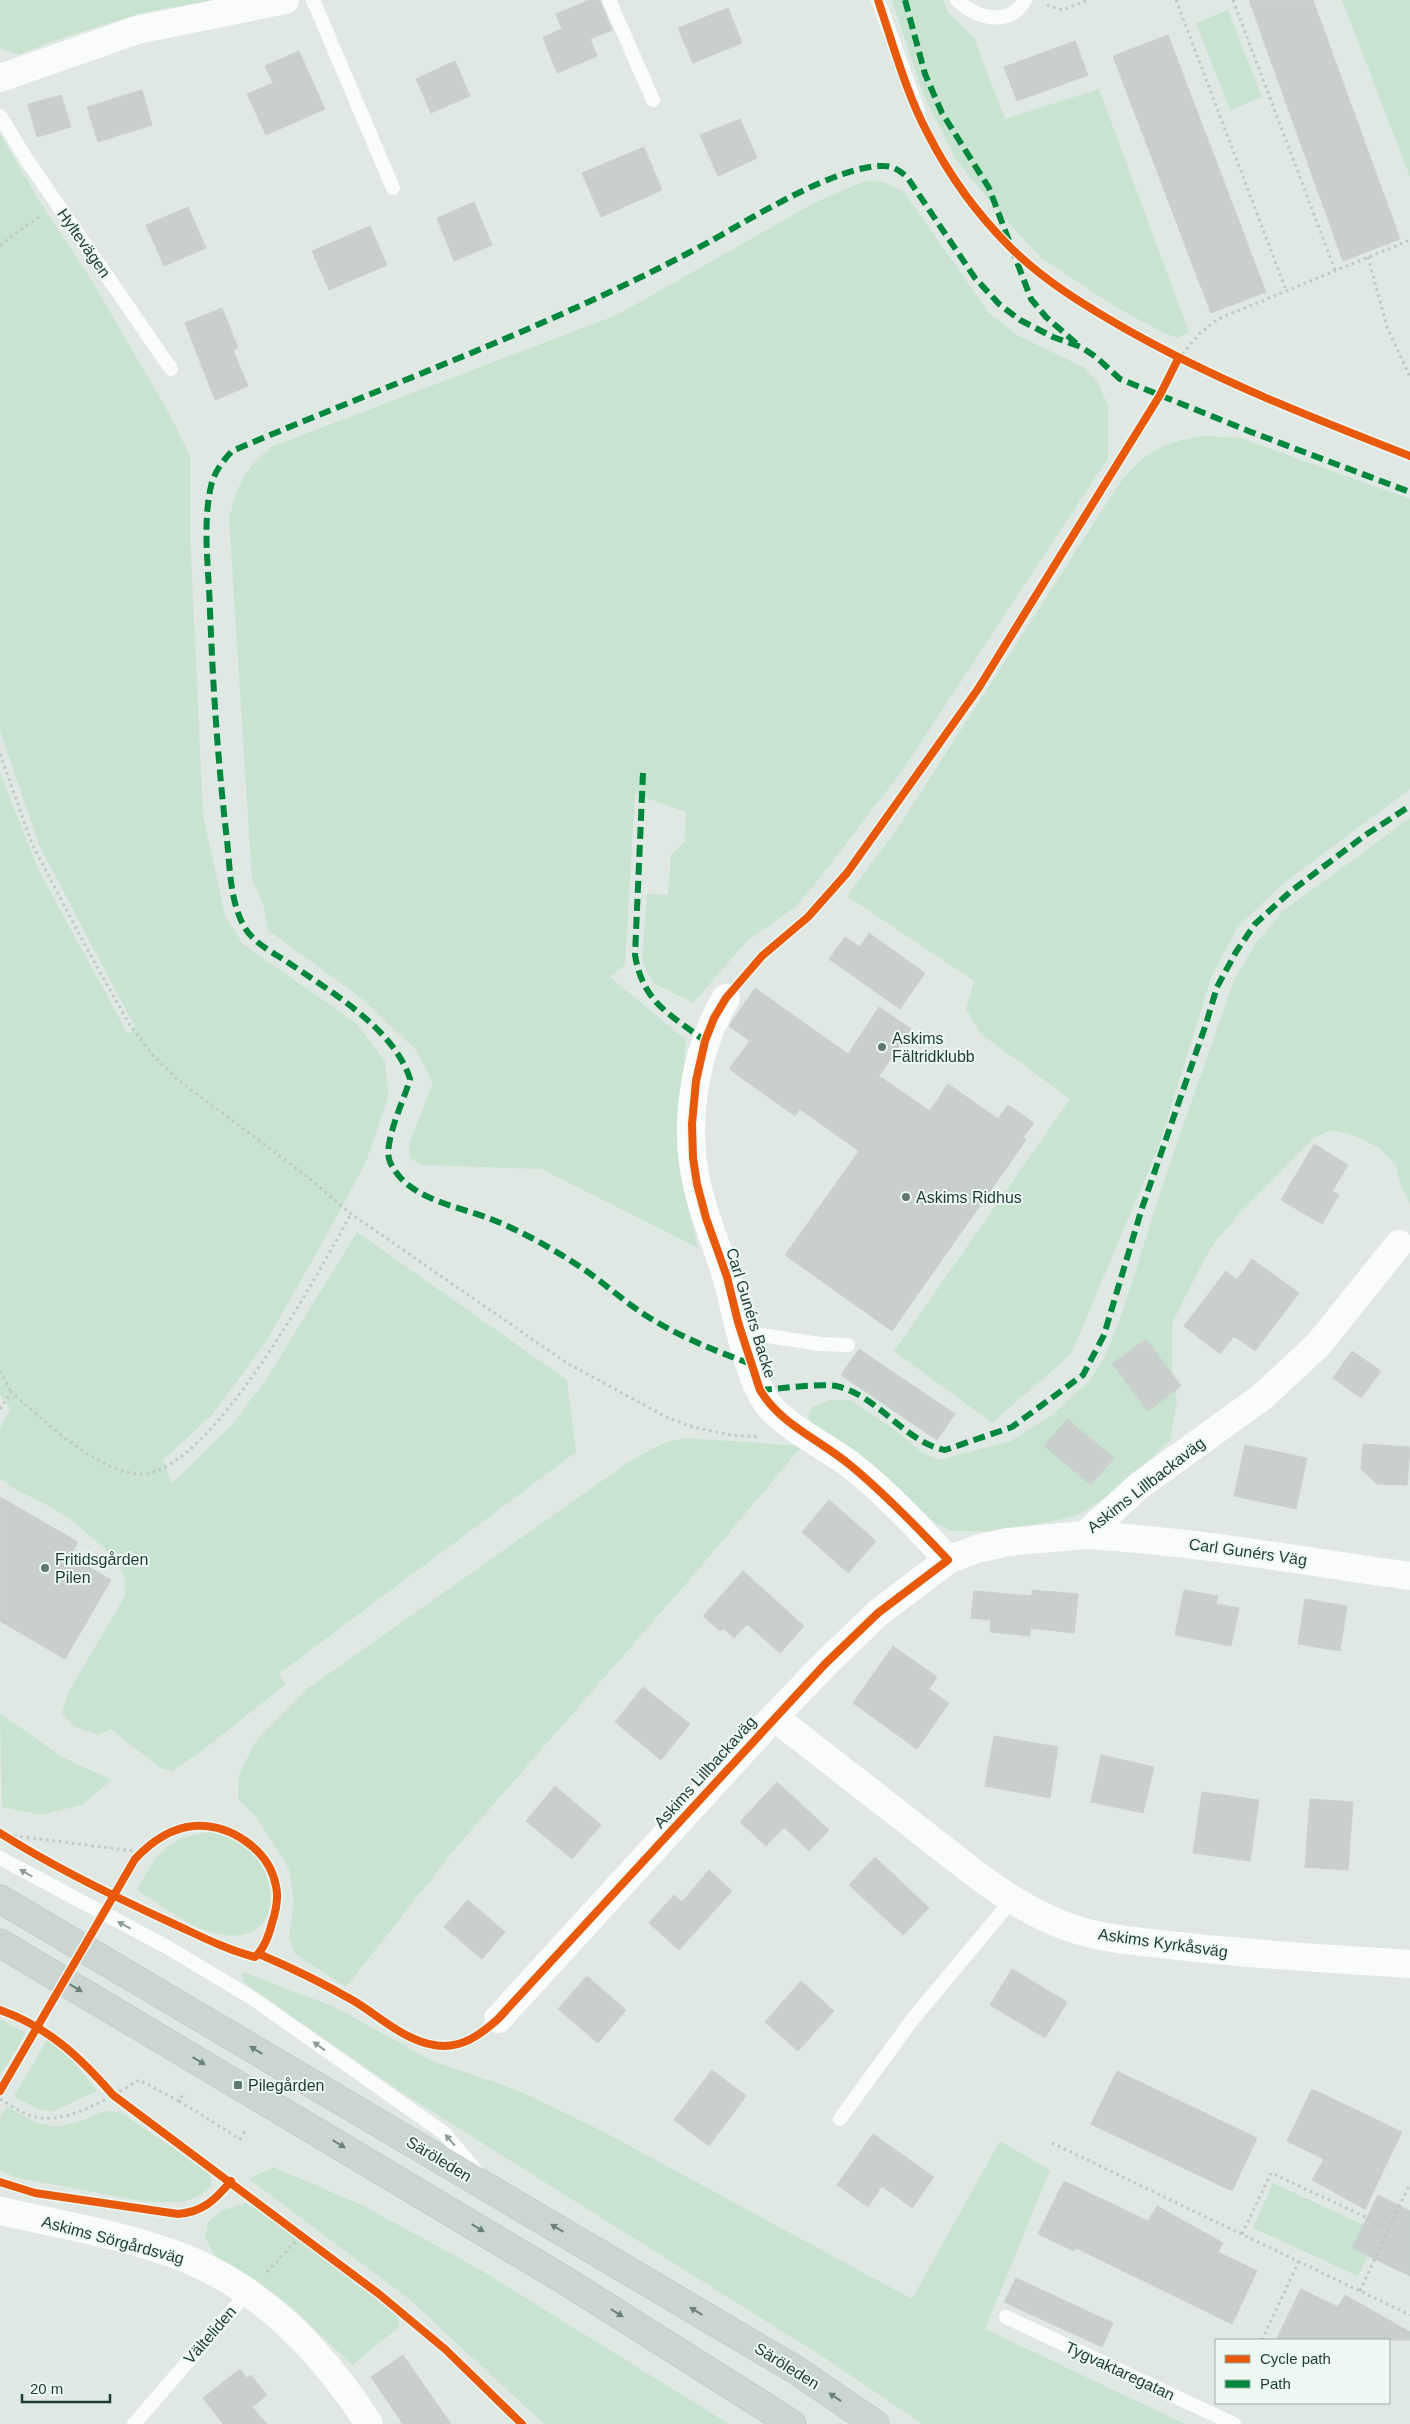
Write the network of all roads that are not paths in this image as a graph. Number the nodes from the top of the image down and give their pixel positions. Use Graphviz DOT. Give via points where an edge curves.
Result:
graph roads {
  1 [pos="285,0"];
  2 [pos="313,0"];
  3 [pos="609,0"];
  4 [pos="878,0"];
  5 [pos="957,0"];
  6 [pos="1026,0"];
  7 [pos="0,78"];
  8 [pos="652,100"];
  9 [pos="918,111"];
  10 [pos="0,116"];
  11 [pos="393,188"];
  12 [pos="171,369"];
  13 [pos="726,998"];
  14 [pos="1399,1244"];
  15 [pos="741,1332"];
  16 [pos="848,1345"];
  17 [pos="1085,1535"];
  18 [pos="948,1560"];
  19 [pos="1410,1576"];
  20 [pos="774,1717"];
  21 [pos="0,1858"];
  22 [pos="0,1900"];
  23 [pos="1012,1900"];
  24 [pos="0,1943"];
  25 [pos="1410,1964"];
  26 [pos="498,2019"];
  27 [pos="840,2119"];
  28 [pos="494,2191"];
  29 [pos="0,2211"];
  30 [pos="255,2285"];
  31 [pos="1006,2317"];
  32 [pos="134,2424"];
  33 [pos="369,2424"];
  34 [pos="792,2424"];
  35 [pos="875,2424"];
  36 [pos="1234,2424"];
  1 -- 7 [label="street" via="137,30"];
  2 -- 11 [label="lane"];
  3 -- 8 [label="lane"];
  4 -- 9 [label="lane"];
  5 -- 6 [label="lane" via="975,13 995,19 1012,13"];
  10 -- 12 [label="lane, Hyltevägen"];
  13 -- 15 [label="street, Carl Gunérs Backe" via="705,1040 696,1081 693,1158 701,1201 727,1277"];
  14 -- 17 [label="street, Askims Lillbackaväg" via="1330,1332 1262,1397 1140,1486"];
  15 -- 16 [label="lane"];
  15 -- 18 [label="street, Carl Gunérs Backe" via="760,1390 770,1407 849,1464 909,1518"];
  17 -- 18 [label="street, Askims Lillbackaväg" via="1008,1542"];
  17 -- 19 [label="street, Carl Gunérs Väg" via="1149,1538 1222,1547"];
  18 -- 20 [label="street, Askims Lillbackaväg" via="878,1613"];
  20 -- 23 [label="street, Askims Kyrkåsväg"];
  20 -- 26 [label="street, Askims Lillbackaväg"];
  28 -- 21 [label="lane, one-way" via="444,2133 252,1998"];
  28 -- 22 [label="main road, Säröleden, one-way"];
  23 -- 25 [label="street, Askims Kyrkåsväg" via="1075,1929 1118,1940 1234,1953"];
  23 -- 27 [label="lane" via="912,2020"];
  24 -- 34 [label="main road, one-way" via="566,2281"];
  35 -- 28 [label="main road, Säröleden, one-way" via="796,2370"];
  29 -- 30 [label="street, Askims Sörgårdsväg" via="154,2247"];
  30 -- 32 [label="lane, Välteliden"];
  30 -- 33 [label="street, Askims Sörgårdsväg" via="322,2359"];
  31 -- 36 [label="lane, Tygvaktaregatan"];
}
